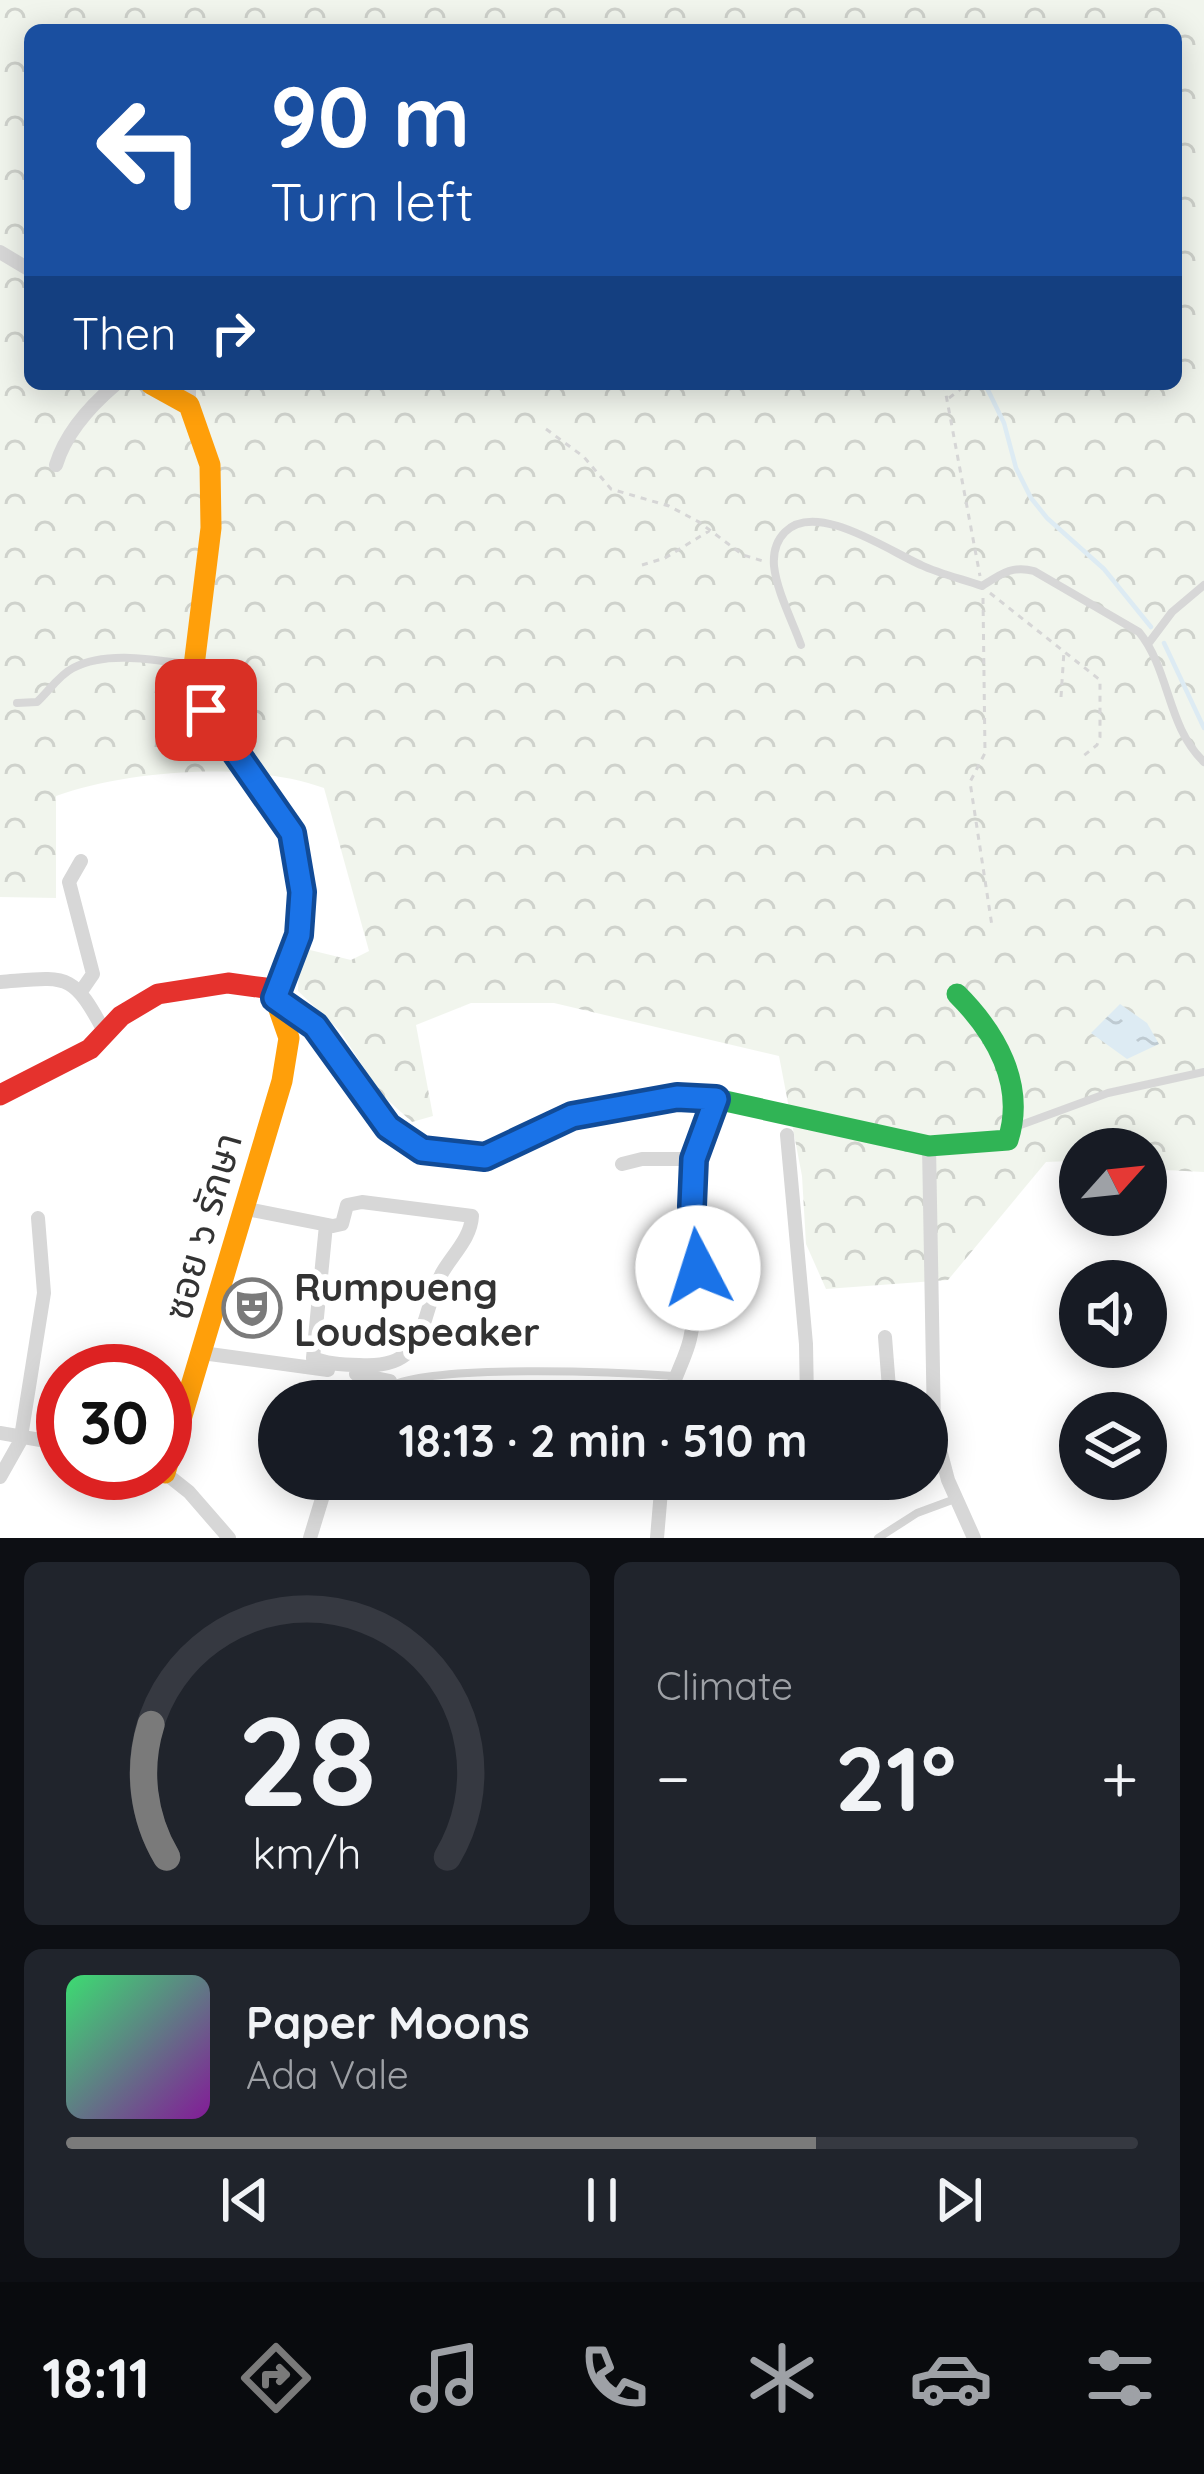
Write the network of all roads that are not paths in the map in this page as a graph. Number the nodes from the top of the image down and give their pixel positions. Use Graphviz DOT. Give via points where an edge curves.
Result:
graph roads {
  1 [pos="109,390"];
  2 [pos="189,394"];
  3 [pos="56,465"];
  4 [pos="1202,589"];
  5 [pos="1148,644"];
  6 [pos="801,645"];
  7 [pos="194,665"];
  8 [pos="17,703"];
  9 [pos="1204,762"];
  10 [pos="81,861"];
  11 [pos="0,982"];
  12 [pos="82,990"];
  13 [pos="957,994"];
  14 [pos="275,998"];
  15 [pos="105,1033"];
  16 [pos="1204,1072"];
  17 [pos="0,1095"];
  18 [pos="716,1099"];
  19 [pos="1014,1128"];
  20 [pos="787,1136"];
  21 [pos="928,1145"];
  22 [pos="694,1159"];
  23 [pos="622,1164"];
  24 [pos="242,1208"];
  25 [pos="38,1218"];
  26 [pos="326,1225"];
  27 [pos="885,1337"];
  28 [pos="202,1353"];
  29 [pos="676,1376"];
  30 [pos="387,1380"];
  31 [pos="404,1380"];
  32 [pos="675,1380"];
  33 [pos="807,1380"];
  34 [pos="888,1380"];
  35 [pos="928,1380"];
  36 [pos="192,1385"];
  37 [pos="0,1433"];
  38 [pos="21,1438"];
  39 [pos="36,1440"];
  40 [pos="948,1473"];
  41 [pos="0,1477"];
  42 [pos="192,1495"];
  43 [pos="956,1499"];
  44 [pos="322,1500"];
  45 [pos="660,1500"];
  46 [pos="229,1538"];
  47 [pos="310,1538"];
  48 [pos="657,1538"];
  49 [pos="878,1538"];
  50 [pos="974,1538"];
  1 -- 3 [label="street" via="63,442"];
  2 -- 7 [label="street" via="211,465 207,583"];
  4 -- 5 [label="lane"];
  5 -- 6 [label="lane" via="1034,571 1006,570 982,586 812,520 790,526 773,562"];
  5 -- 9 [label="lane" via="1177,723"];
  7 -- 8 [label="lane" via="94,661 62,675 37,702"];
  7 -- 14 [label="street" via="192,682 206,710 292,833 299,935"];
  10 -- 12 [label="street" via="69,882 93,974"];
  11 -- 12 [label="street" via="44,979"];
  12 -- 15 [label="street"];
  13 -- 19 [label="street" via="994,1034"];
  14 -- 15 [label="street" via="265,988 228,983 158,994"];
  14 -- 18 [label="street" via="315,1026 388,1127 422,1150 485,1157 572,1116 677,1097"];
  14 -- 24 [label="street, ซอย ๖ รักษา" via="290,1038"];
  15 -- 17 [label="street" via="90,1049"];
  16 -- 19 [label="lane" via="1108,1094"];
  18 -- 21 [label="street"];
  18 -- 22 [label="street"];
  19 -- 21 [label="street" via="1008,1140"];
  20 -- 33 [label="street"];
  21 -- 35 [label="street"];
  22 -- 23 [label="street"];
  22 -- 29 [label="street" via="698,1268 690,1341"];
  24 -- 26 [label="street"];
  24 -- 28 [label="street, ซอย ๖ รักษา"];
  25 -- 38 [label="street" via="44,1293"];
  26 -- 26 [label="street" via="342,1224 347,1205 362,1202 473,1217 420,1337 390,1364 313,1358"];
  27 -- 34 [label="street"];
  28 -- 30 [label="street"];
  28 -- 36 [label="street, ซอย ๖ รักษา"];
  29 -- 31 [label="lane"];
  29 -- 32 [label="street"];
  37 -- 38 [label="street"];
  38 -- 39 [label="street"];
  38 -- 41 [label="street"];
  40 -- 43 [label="street"];
  42 -- 46 [label="street"];
  43 -- 49 [label="lane"];
  43 -- 50 [label="street"];
  44 -- 47 [label="street"];
  45 -- 48 [label="street"];
}
